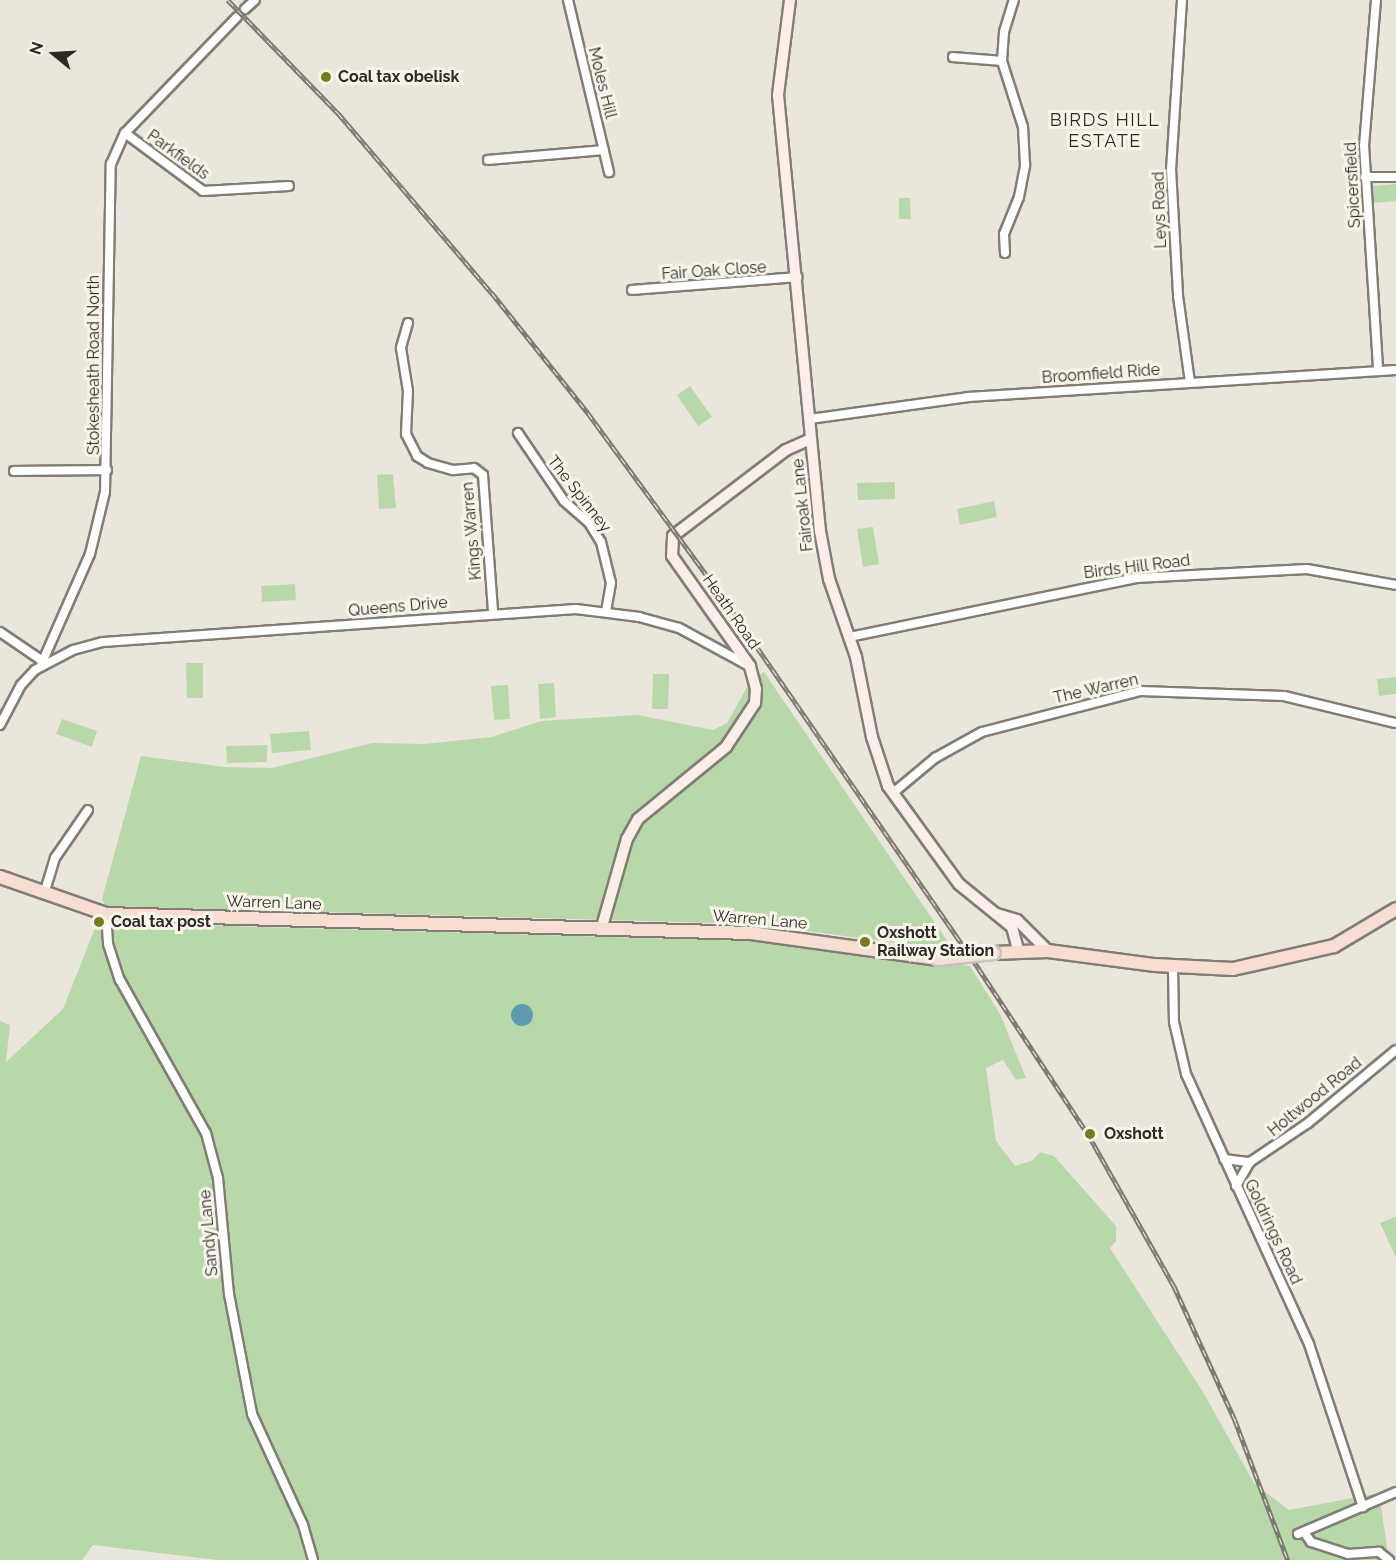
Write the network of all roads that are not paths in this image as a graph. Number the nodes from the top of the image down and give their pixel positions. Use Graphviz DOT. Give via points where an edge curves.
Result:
graph roads {
  1 [pos="255,0"];
  2 [pos="568,0"];
  3 [pos="790,0"];
  4 [pos="1014,0"];
  5 [pos="1182,0"];
  6 [pos="1376,0"];
  7 [pos="245,9"];
  8 [pos="237,17"];
  9 [pos="953,57"];
  10 [pos="1002,61"];
  11 [pos="125,133"];
  12 [pos="604,150"];
  13 [pos="488,160"];
  14 [pos="609,172"];
  15 [pos="1365,177"];
  16 [pos="1396,177"];
  17 [pos="289,186"];
  18 [pos="1005,253"];
  19 [pos="797,278"];
  20 [pos="632,290"];
  21 [pos="408,323"];
  22 [pos="1378,370"];
  23 [pos="1396,370"];
  24 [pos="1190,382"];
  25 [pos="810,419"];
  26 [pos="518,433"];
  27 [pos="811,439"];
  28 [pos="107,470"];
  29 [pos="14,471"];
  30 [pos="1396,585"];
  31 [pos="606,611"];
  32 [pos="493,612"];
  33 [pos="0,632"];
  34 [pos="849,636"];
  35 [pos="41,662"];
  36 [pos="750,666"];
  37 [pos="1396,723"];
  38 [pos="0,725"];
  39 [pos="893,794"];
  40 [pos="88,810"];
  41 [pos="0,877"];
  42 [pos="44,894"];
  43 [pos="1396,909"];
  44 [pos="106,914"];
  45 [pos="997,914"];
  46 [pos="601,930"];
  47 [pos="1018,950"];
  48 [pos="1048,951"];
  49 [pos="1173,967"];
  50 [pos="1396,1050"];
  51 [pos="1224,1159"];
  52 [pos="1250,1162"];
  53 [pos="1236,1186"];
  54 [pos="1396,1492"];
  55 [pos="1363,1508"];
  56 [pos="313,1560"];
  57 [pos="1389,1560"];
  1 -- 7 [label="street"];
  2 -- 12 [label="street, Moles Hill"];
  3 -- 19 [label="main road, Fairoak Lane" via="779,57 778,95"];
  4 -- 10 [label="street" via="1004,32"];
  5 -- 24 [label="street, Leys Road" via="1171,169 1178,296"];
  6 -- 15 [label="street, Spicersfield" via="1365,99"];
  8 -- 11 [label="street, Stokesheath Road North"];
  9 -- 10 [label="street"];
  10 -- 18 [label="street" via="1026,147 1020,190 1004,234"];
  11 -- 17 [label="street, Parkfields" via="203,191"];
  11 -- 28 [label="street, Stokesheath Road North" via="111,164 109,181"];
  12 -- 13 [label="street"];
  12 -- 14 [label="street, Moles Hill"];
  15 -- 16 [label="street"];
  15 -- 22 [label="street, Spicersfield"];
  19 -- 20 [label="street, Fair Oak Close"];
  19 -- 25 [label="main road, Fairoak Lane"];
  21 -- 32 [label="street, Kings Warren" via="401,348 408,391 406,434 417,456 428,463 453,470 474,468 483,475"];
  22 -- 23 [label="street, Broomfield Ride"];
  22 -- 24 [label="street, Broomfield Ride"];
  24 -- 25 [label="street, Broomfield Ride" via="906,403"];
  25 -- 27 [label="main road, Fairoak Lane"];
  26 -- 31 [label="street, The Spinney" via="564,501 589,523 601,542 611,584"];
  27 -- 34 [label="main road, Fairoak Lane" via="824,556"];
  27 -- 36 [label="main road, Heath Road" via="786,450 673,536 672,556"];
  28 -- 29 [label="street"];
  28 -- 35 [label="street, Stokesheath Road North" via="100,523 90,554"];
  30 -- 34 [label="street, Birds Hill Road" via="1307,569 1136,578"];
  31 -- 32 [label="street, Queens Drive"];
  31 -- 36 [label="street, Queens Drive" via="679,628"];
  32 -- 35 [label="street, Queens Drive" via="103,642"];
  33 -- 35 [label="street"];
  34 -- 39 [label="main road, Fairoak Lane" via="879,768"];
  35 -- 38 [label="street, Stokesheath Road North" via="26,678"];
  36 -- 46 [label="main road, Heath Road" via="756,689 748,717 726,747 638,819 627,839"];
  37 -- 39 [label="street, The Warren" via="1284,696 1141,691 982,732 935,758"];
  39 -- 45 [label="main road, Fairoak Lane" via="959,884"];
  40 -- 42 [label="street" via="55,858"];
  41 -- 42 [label="main road, Warren Lane"];
  42 -- 44 [label="main road, Warren Lane"];
  43 -- 49 [label="main road, Warren Lane" via="1348,940 1320,951 1233,969"];
  44 -- 46 [label="main road, Warren Lane"];
  44 -- 56 [label="street, Sandy Lane" via="108,944 120,980 206,1133 218,1178 229,1294 252,1414 303,1525"];
  45 -- 47 [label="main road, Fairoak Lane" via="1017,934"];
  45 -- 48 [label="main road" via="1017,920"];
  46 -- 47 [label="main road, Warren Lane, bridge" via="751,933 938,959"];
  47 -- 48 [label="main road, Warren Lane"];
  48 -- 49 [label="main road, Warren Lane"];
  49 -- 51 [label="street, Goldrings Road" via="1172,1002 1179,1051"];
  50 -- 52 [label="street, Holtwood Road" via="1308,1123"];
  51 -- 52 [label="street"];
  51 -- 53 [label="street, Goldrings Road"];
  52 -- 53 [label="street, Holtwood Road"];
  53 -- 55 [label="street, Goldrings Road" via="1309,1344"];
  54 -- 55 [label="street"];
  55 -- 57 [label="street" via="1301,1533 1311,1542 1348,1554 1379,1552"];
}
